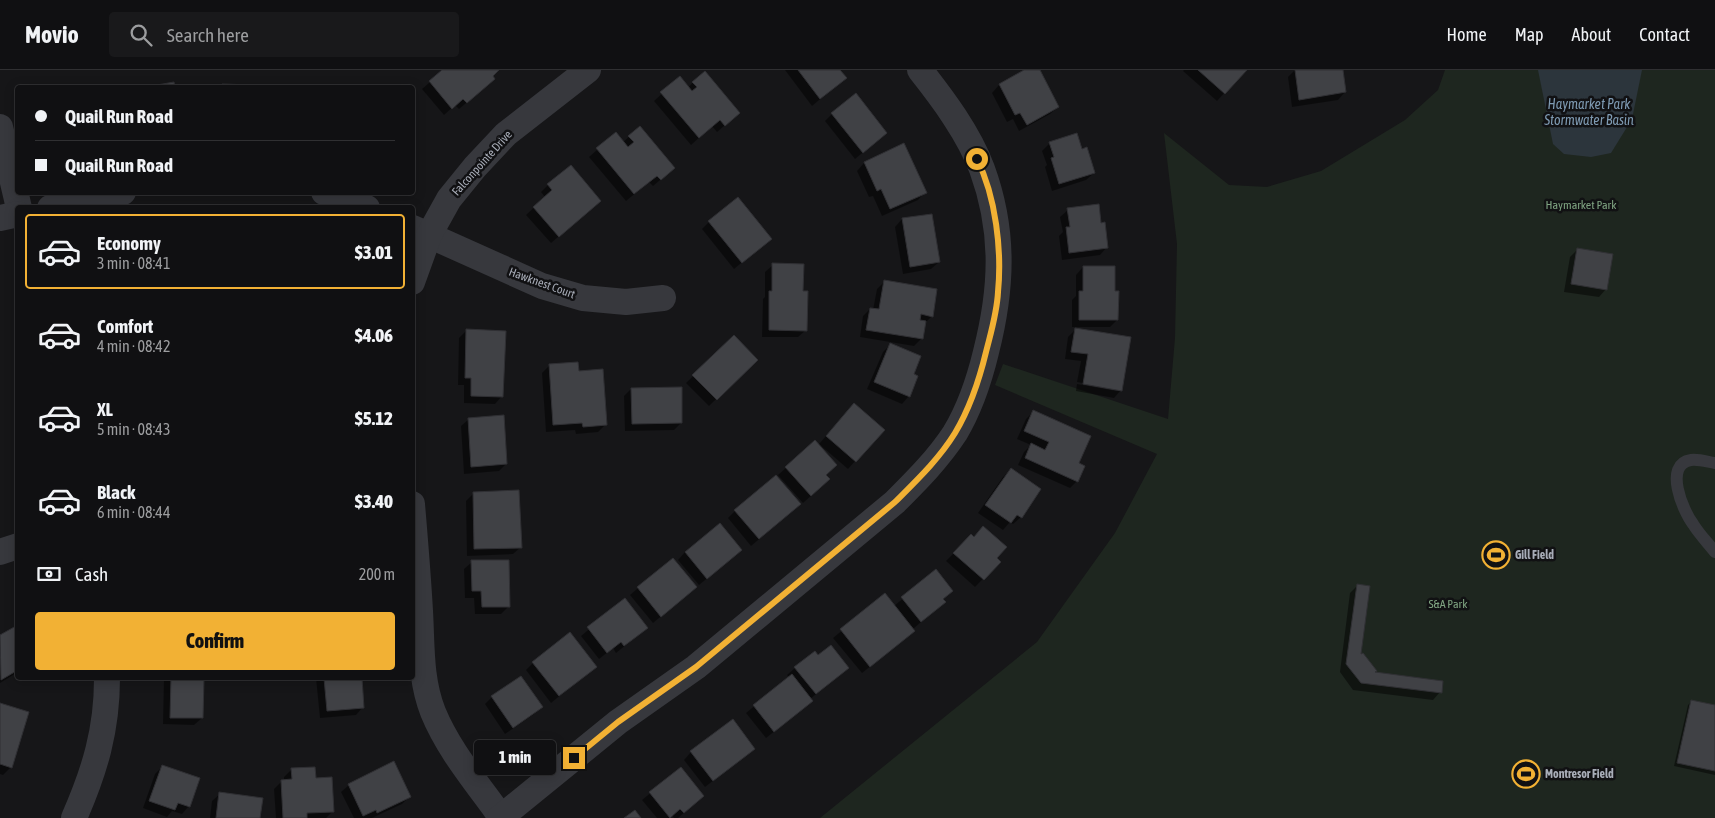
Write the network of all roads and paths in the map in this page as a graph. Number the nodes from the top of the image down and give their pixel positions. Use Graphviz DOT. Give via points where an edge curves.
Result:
graph roads {
  1 [pos="588,70"];
  2 [pos="920,70"];
  3 [pos="0,127"];
  4 [pos="15,191"];
  5 [pos="108,195"];
  6 [pos="332,195"];
  7 [pos="64,205"];
  8 [pos="359,205"];
  9 [pos="15,215"];
  10 [pos="0,218"];
  11 [pos="420,231"];
  12 [pos="415,263"];
  13 [pos="663,298"];
  14 [pos="1715,463"];
  15 [pos="415,544"];
  16 [pos="15,547"];
  17 [pos="0,552"];
  18 [pos="1715,552"];
  19 [pos="107,680"];
  20 [pos="74,818"];
  21 [pos="500,818"];
  1 -- 11 [label="street, Falconpointe Drive" via="506,134"];
  2 -- 21 [label="street" via="959,124 982,168 991,199 999,253 998,293 982,369 970,405 955,433 921,476 895,502 696,667 618,722"];
  3 -- 4 [label="street"];
  5 -- 7 [label="street"];
  6 -- 8 [label="street"];
  9 -- 10 [label="street"];
  11 -- 12 [label="street, Falconpointe Drive"];
  11 -- 13 [label="street, Hawknest Court" via="542,286 584,298 626,302"];
  14 -- 18 [label="lane" via="1690,460 1682,464 1677,480 1682,506"];
  15 -- 21 [label="street" via="421,664 426,692 453,751"];
  16 -- 17 [label="street"];
  19 -- 20 [label="street" via="106,710 95,766"];
}
